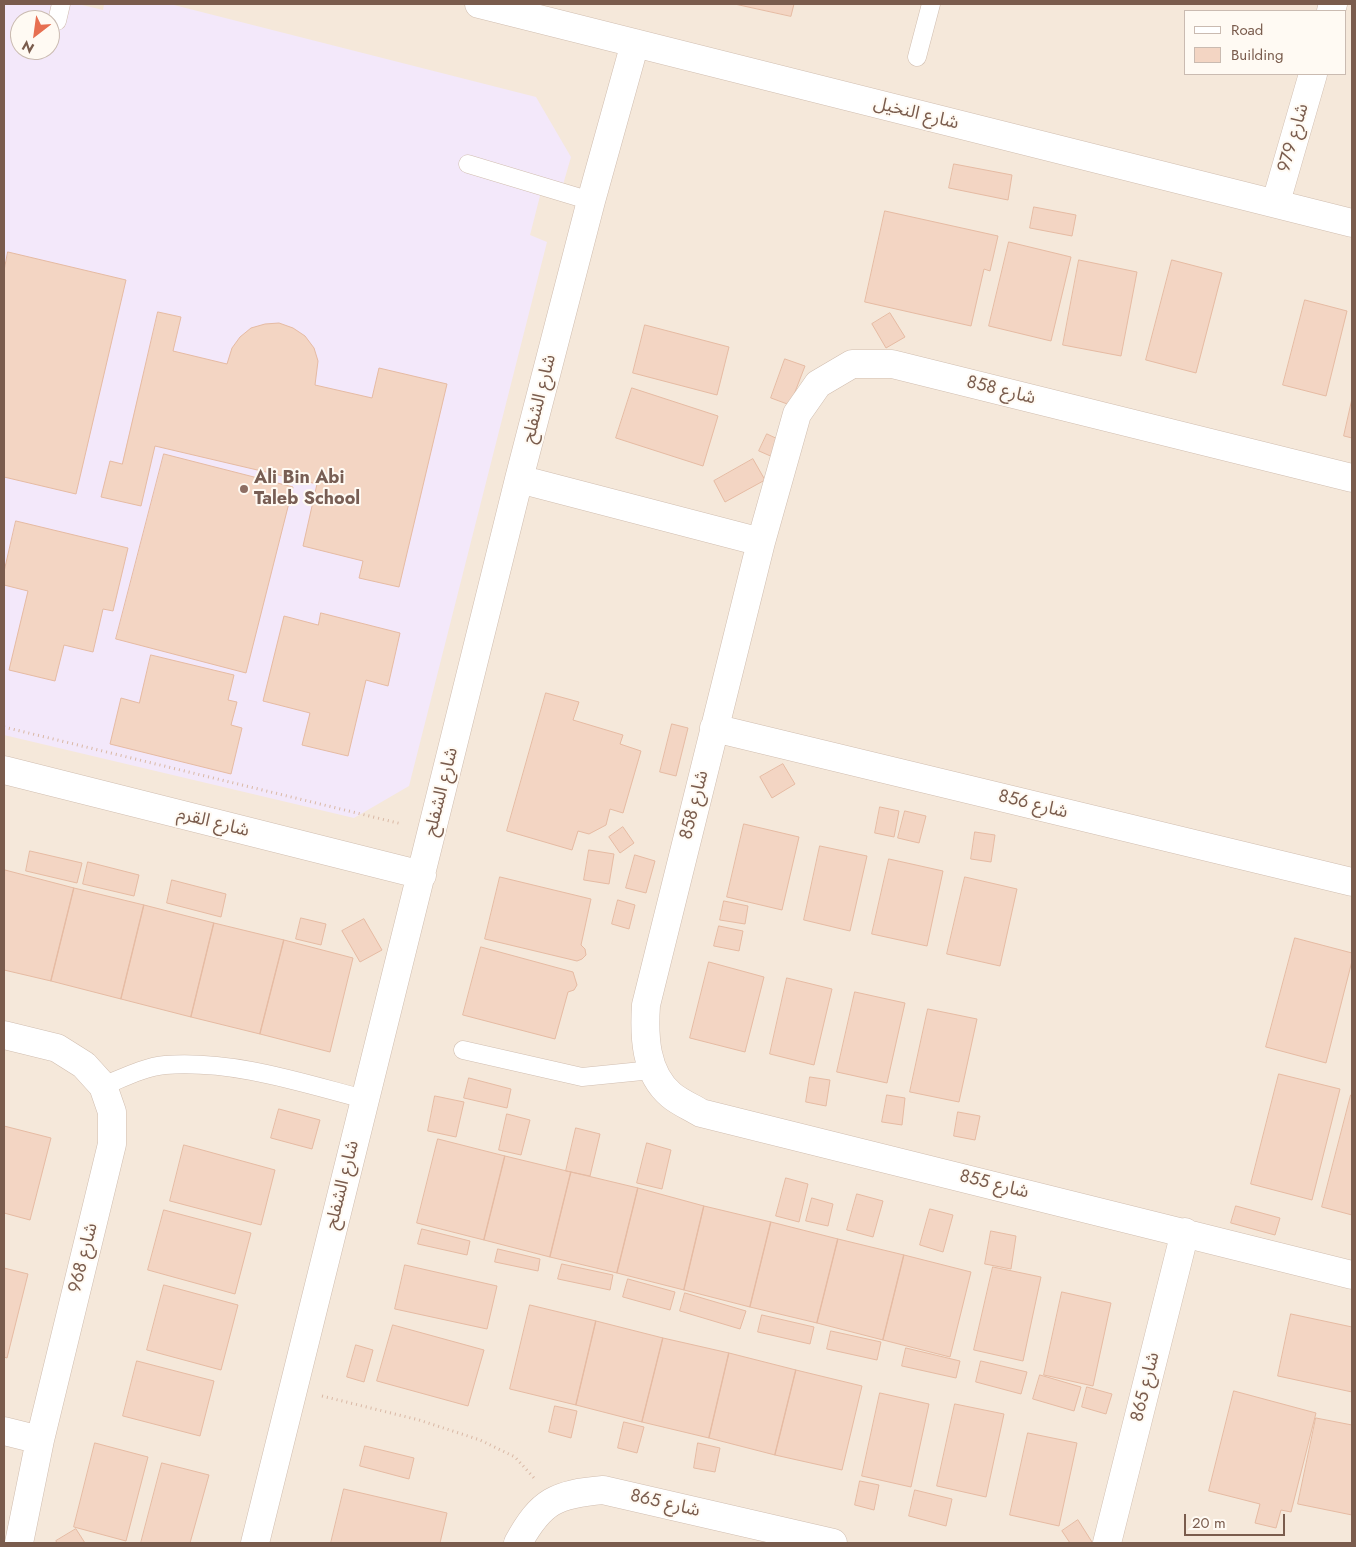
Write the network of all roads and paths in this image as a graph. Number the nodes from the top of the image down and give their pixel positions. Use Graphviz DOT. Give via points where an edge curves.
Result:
graph roads {
  1 [pos="479,4"];
  2 [pos="931,4"];
  3 [pos="635,42"];
  4 [pos="917,57"];
  5 [pos="1313,75"];
  6 [pos="468,164"];
  7 [pos="591,201"];
  8 [pos="1276,202"];
  9 [pos="1352,223"];
  10 [pos="1352,478"];
  11 [pos="520,479"];
  12 [pos="761,542"];
  13 [pos="4,727"];
  14 [pos="714,728"];
  15 [pos="4,770"];
  16 [pos="404,824"];
  17 [pos="422,875"];
  18 [pos="1352,882"];
  19 [pos="4,1034"];
  20 [pos="463,1050"];
  21 [pos="652,1070"];
  22 [pos="103,1086"];
  23 [pos="364,1099"];
  24 [pos="1185,1232"];
  25 [pos="1352,1275"];
  26 [pos="293,1389"];
  27 [pos="4,1432"];
  28 [pos="40,1440"];
  29 [pos="546,1503"];
  30 [pos="19,1543"];
  31 [pos="256,1543"];
  32 [pos="518,1543"];
  33 [pos="833,1543"];
  34 [pos="1107,1543"];
  1 -- 3 [label="street, شارع النخيل"];
  2 -- 4 [label="lane"];
  3 -- 7 [label="street, شارع الشفلح"];
  3 -- 8 [label="street, شارع النخيل"];
  5 -- 8 [label="street, شارع 979"];
  6 -- 7 [label="lane"];
  7 -- 11 [label="street, شارع الشفلح"];
  8 -- 9 [label="street, شارع النخيل"];
  10 -- 12 [label="street, شارع 858" via="892,364 852,364 818,384 797,414"];
  11 -- 12 [label="street"];
  11 -- 17 [label="street, شارع الشفلح"];
  12 -- 14 [label="street, شارع 858"];
  13 -- 16 [label="path"];
  14 -- 18 [label="street, شارع 856"];
  14 -- 21 [label="street, شارع 858" via="646,1005 644,1035"];
  15 -- 17 [label="street, شارع القرم"];
  17 -- 23 [label="street, شارع الشفلح"];
  19 -- 22 [label="street, شارع 968" via="56,1048 84,1064"];
  20 -- 21 [label="lane" via="582,1077"];
  21 -- 24 [label="street, شارع 855" via="670,1095 701,1113"];
  22 -- 23 [label="lane" via="133,1073 164,1066 235,1067"];
  22 -- 28 [label="street, شارع 968" via="112,1112 112,1144"];
  23 -- 26 [label="street, شارع الشفلح"];
  24 -- 25 [label="street, شارع 855"];
  24 -- 34 [label="street, شارع 865"];
  26 -- 29 [label="path" via="419,1420 480,1440 515,1457 537,1482"];
  26 -- 31 [label="street, شارع الشفلح"];
  27 -- 28 [label="street"];
  28 -- 30 [label="street, شارع 968"];
  29 -- 32 [label="street, شارع 865"];
  29 -- 33 [label="street, شارع 865" via="574,1492 603,1490"];
}
